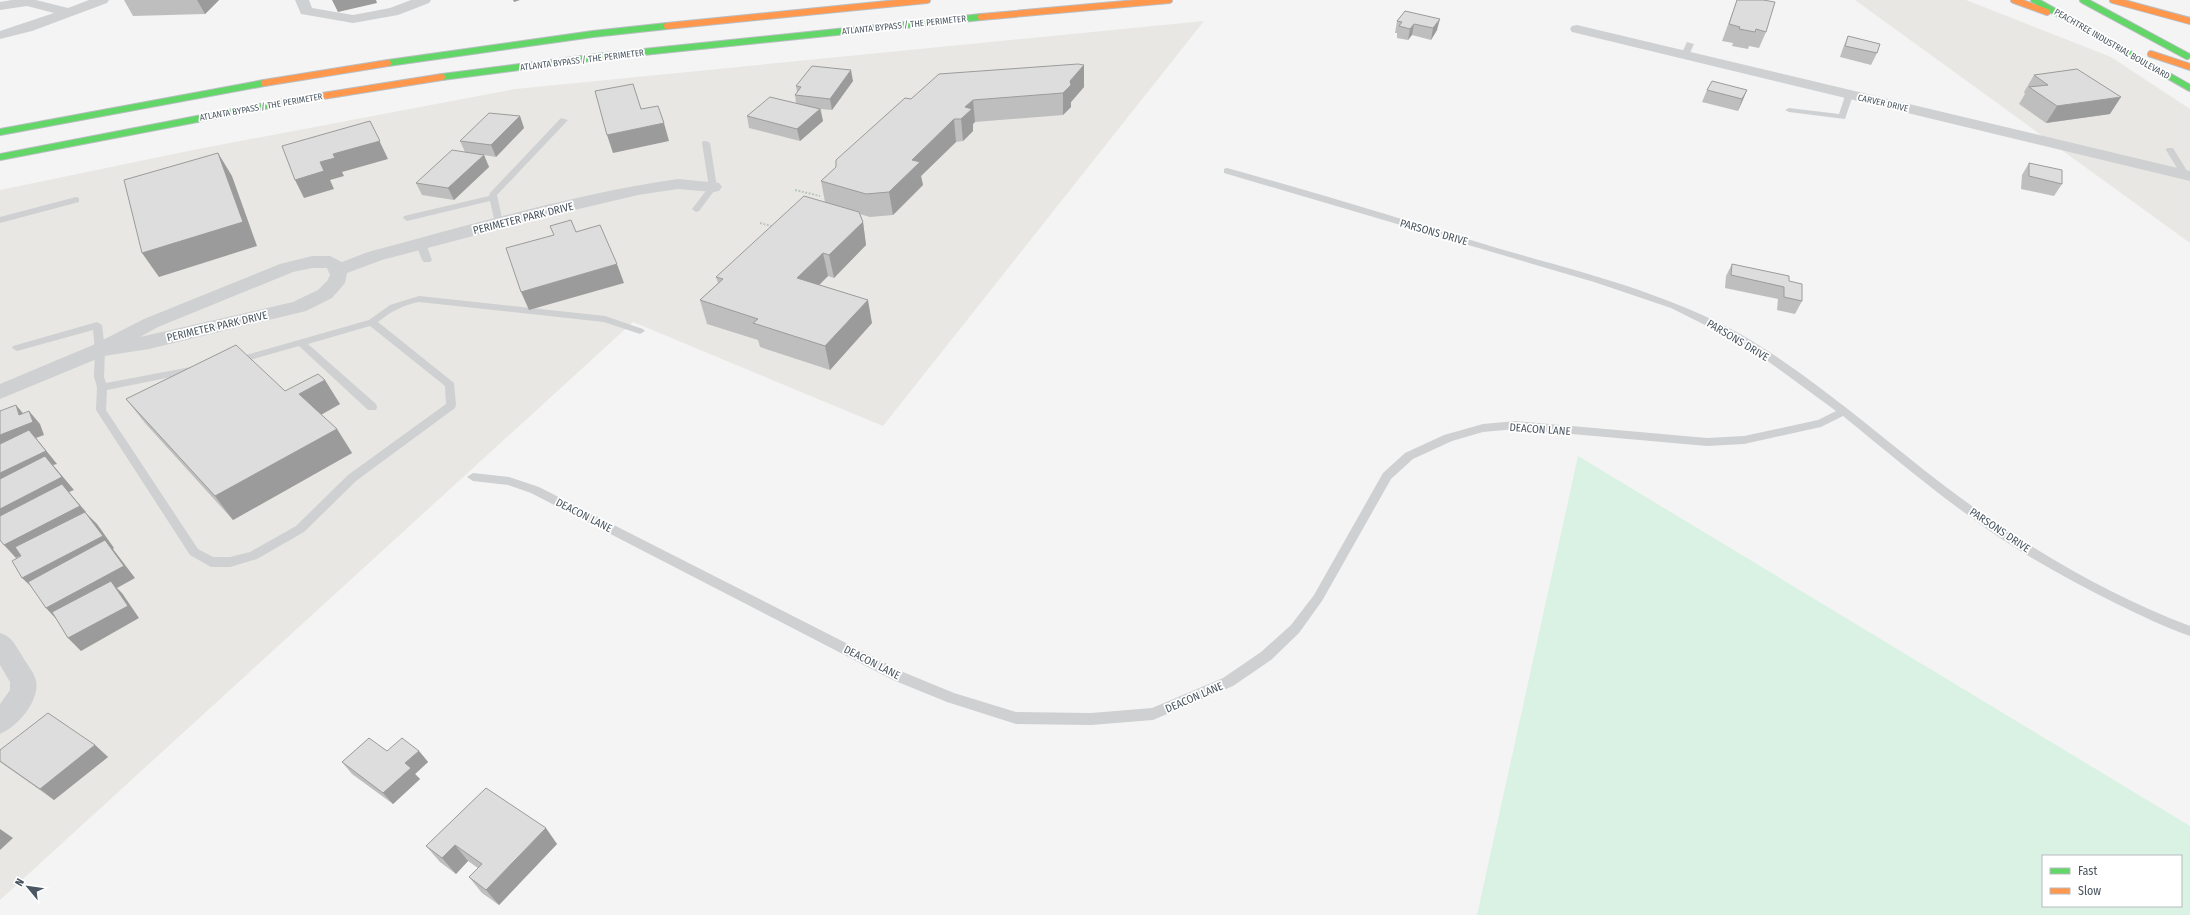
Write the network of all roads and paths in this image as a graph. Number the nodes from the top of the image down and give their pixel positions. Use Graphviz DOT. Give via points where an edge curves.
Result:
graph roads {
  1 [pos="102,0"];
  2 [pos="302,0"];
  3 [pos="424,0"];
  4 [pos="927,0"];
  5 [pos="1169,0"];
  6 [pos="2014,0"];
  7 [pos="2034,0"];
  8 [pos="2051,0"];
  9 [pos="2083,0"];
  10 [pos="2113,0"];
  11 [pos="0,6"];
  12 [pos="67,12"];
  13 [pos="2190,21"];
  14 [pos="2080,25"];
  15 [pos="1577,28"];
  16 [pos="2106,29"];
  17 [pos="0,35"];
  18 [pos="2144,50"];
  19 [pos="2190,58"];
  20 [pos="2190,67"];
  21 [pos="2190,88"];
  22 [pos="335,94"];
  23 [pos="1849,95"];
  24 [pos="1789,110"];
  25 [pos="564,120"];
  26 [pos="0,132"];
  27 [pos="128,142"];
  28 [pos="706,143"];
  29 [pos="2170,150"];
  30 [pos="0,157"];
  31 [pos="1227,171"];
  32 [pos="2188,175"];
  33 [pos="712,187"];
  34 [pos="795,190"];
  35 [pos="820,196"];
  36 [pos="492,198"];
  37 [pos="76,200"];
  38 [pos="696,209"];
  39 [pos="407,218"];
  40 [pos="0,220"];
  41 [pos="760,223"];
  42 [pos="499,224"];
  43 [pos="779,228"];
  44 [pos="337,270"];
  45 [pos="372,322"];
  46 [pos="640,331"];
  47 [pos="301,343"];
  48 [pos="17,348"];
  49 [pos="100,350"];
  50 [pos="222,364"];
  51 [pos="207,367"];
  52 [pos="102,387"];
  53 [pos="0,392"];
  54 [pos="372,407"];
  55 [pos="1844,410"];
  56 [pos="473,477"];
  57 [pos="2190,631"];
  58 [pos="0,643"];
  59 [pos="0,722"];
  1 -- 12 [label="street"];
  2 -- 3 [label="street" via="306,11 353,19 393,12"];
  4 -- 26 [label="highway" via="608,32 410,59 204,93"];
  5 -- 22 [label="highway, ATLANTA BYPASS / THE PERIMETER" via="1008,14 639,53 450,76"];
  6 -- 14 [label="highway"];
  7 -- 14 [label="highway, PEACHTREE INDUSTRIAL BOULEVARD"];
  8 -- 16 [label="highway"];
  9 -- 19 [label="highway"];
  10 -- 13 [label="highway"];
  11 -- 12 [label="street" via="27,2"];
  12 -- 17 [label="street" via="27,28"];
  14 -- 21 [label="highway, PEACHTREE INDUSTRIAL BOULEVARD"];
  15 -- 23 [label="street, CARVER DRIVE" via="1688,50"];
  18 -- 20 [label="highway" via="2167,61"];
  22 -- 27 [label="highway"];
  22 -- 30 [label="highway, ATLANTA BYPASS / THE PERIMETER" via="131,130"];
  23 -- 24 [label="lane" via="1842,117"];
  23 -- 32 [label="street, CARVER DRIVE"];
  25 -- 36 [label="lane"];
  28 -- 33 [label="lane"];
  29 -- 32 [label="lane"];
  31 -- 55 [label="lane, PARSONS DRIVE" via="1657,299 1700,317 1756,349"];
  33 -- 38 [label="lane"];
  33 -- 42 [label="street, PERIMETER PARK DRIVE" via="663,185"];
  34 -- 35 [label="path"];
  36 -- 39 [label="lane"];
  36 -- 42 [label="lane"];
  37 -- 40 [label="lane"];
  41 -- 43 [label="path"];
  42 -- 44 [label="street, PERIMETER PARK DRIVE" via="424,252 375,256"];
  44 -- 49 [label="street, PERIMETER PARK DRIVE" via="330,262 322,261 287,268 151,323"];
  44 -- 49 [label="street, PERIMETER PARK DRIVE" via="338,279 331,289 304,305 149,342"];
  45 -- 46 [label="lane" via="389,308 405,301 419,300 605,319"];
  45 -- 47 [label="lane"];
  45 -- 52 [label="lane" via="450,385 451,405 352,478 300,529 253,556 230,562 211,562 194,552 100,410"];
  47 -- 50 [label="lane"];
  47 -- 54 [label="lane"];
  48 -- 49 [label="lane" via="97,325"];
  49 -- 52 [label="lane" via="99,377"];
  49 -- 53 [label="street, PERIMETER PARK DRIVE"];
  51 -- 52 [label="lane"];
  55 -- 56 [label="lane, DEACON LANE" via="1821,423 1744,440 1707,442 1516,425 1483,428 1448,438 1409,456 1387,476 1318,598 1295,629 1266,656 1228,682 1153,714 1091,719 1016,718 952,698 898,676 535,490 509,481"];
  55 -- 57 [label="lane, PARSONS DRIVE" via="1970,510 2021,545 2105,592"];
  58 -- 59 [label="street" via="23,680 23,692"];
}
